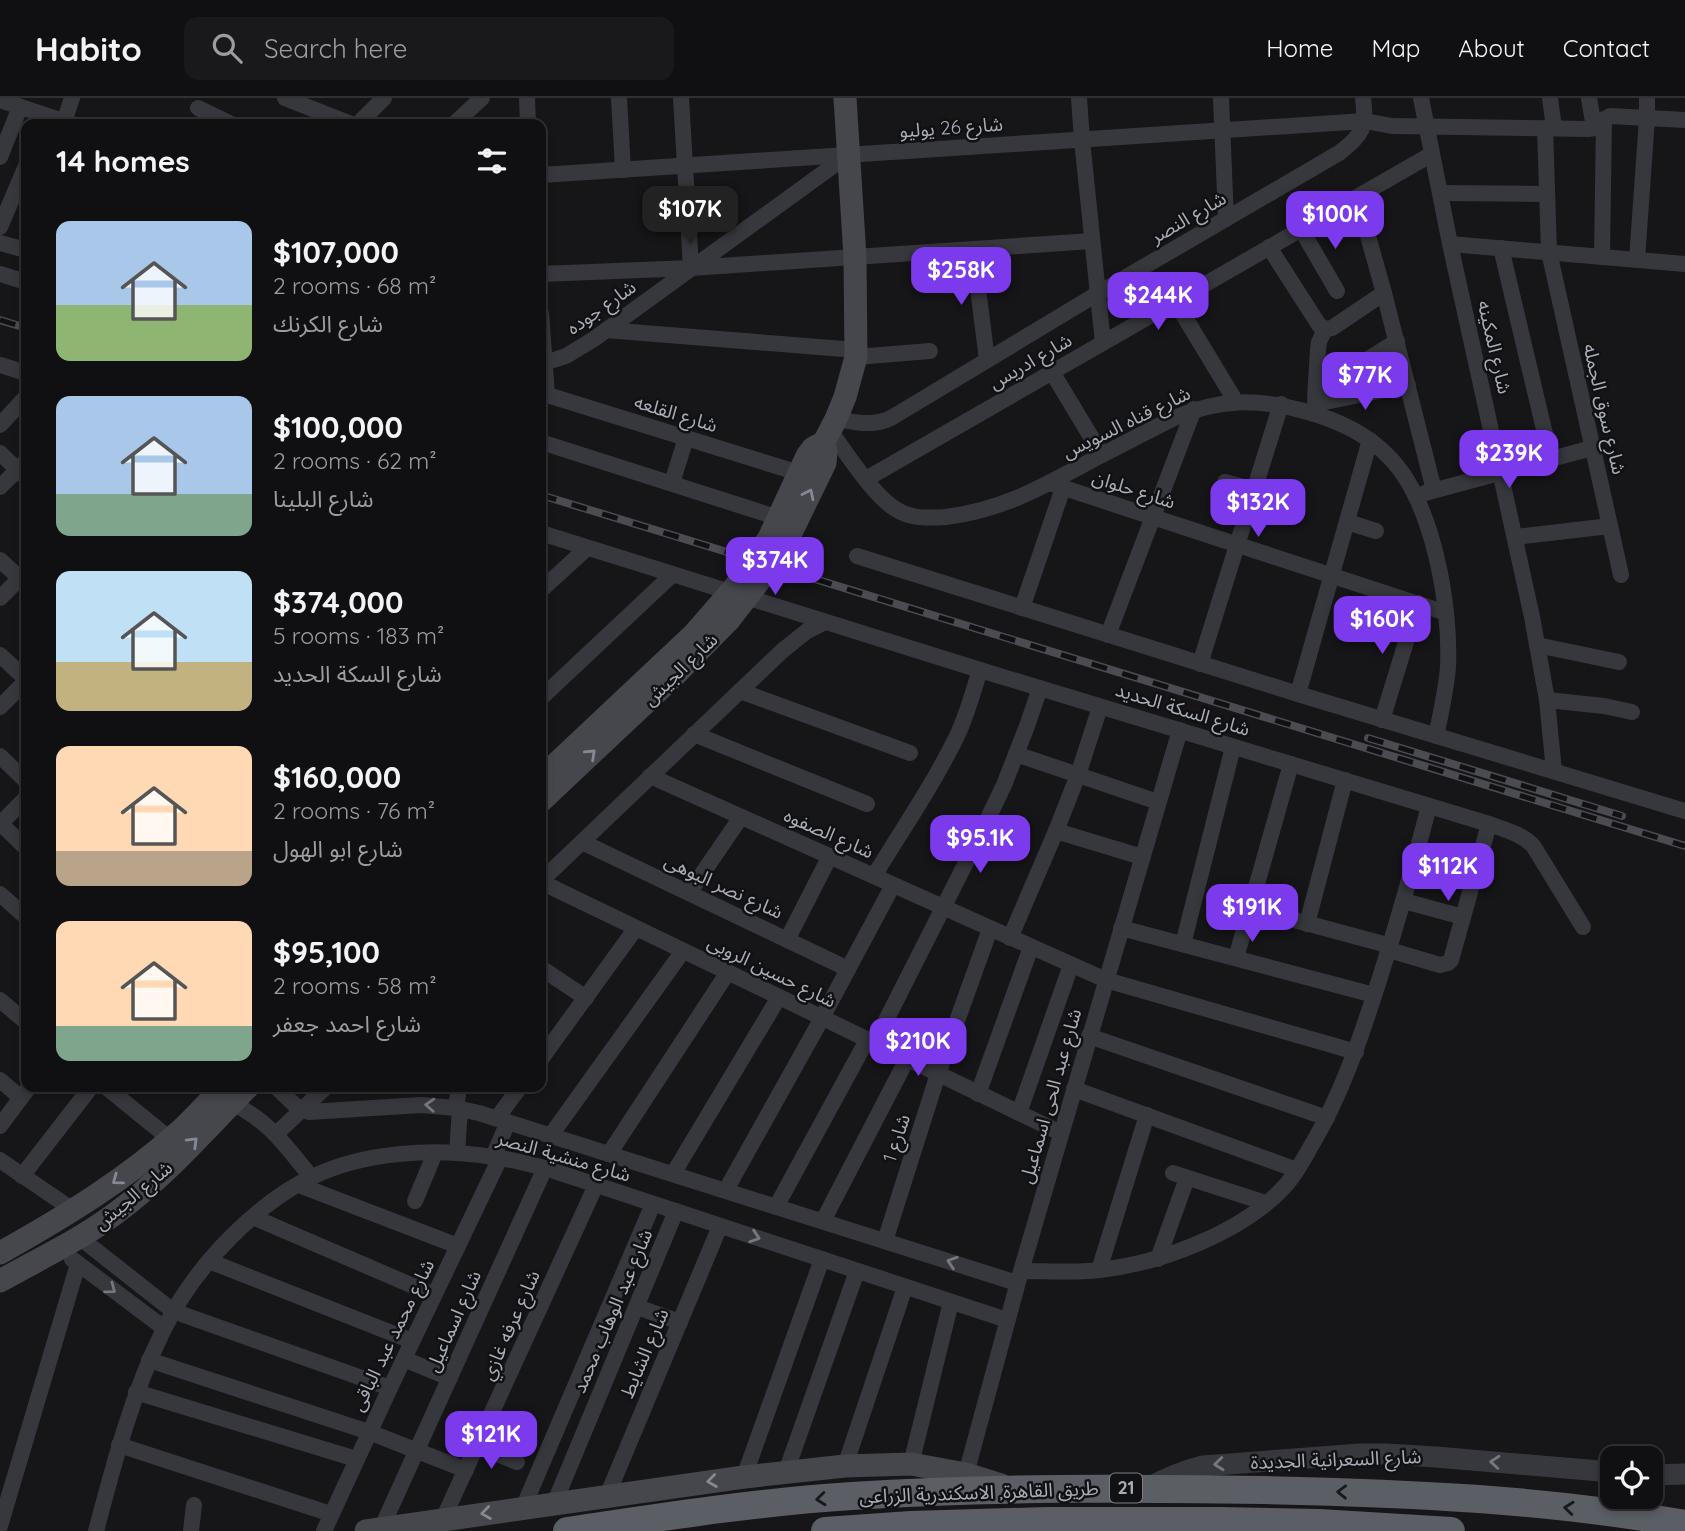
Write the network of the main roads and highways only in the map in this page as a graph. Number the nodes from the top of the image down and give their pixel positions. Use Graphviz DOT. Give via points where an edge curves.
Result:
graph roads {
  1 [pos="845,98"];
  2 [pos="830,430"];
  3 [pos="778,534"];
  4 [pos="722,616"];
  5 [pos="546,767"];
  6 [pos="546,796"];
  7 [pos="234,1092"];
  8 [pos="0,1253"];
  9 [pos="0,1281"];
  10 [pos="1021,1490"];
  11 [pos="1685,1524"];
  12 [pos="1041,1526"];
  13 [pos="374,1530"];
  14 [pos="567,1531"];
  15 [pos="825,1531"];
  16 [pos="1451,1531"];
  1 -- 2 [label="main road, شارع الجيش" via="856,353 845,397"];
  2 -- 3 [label="main road, شارع الجيش" via="810,452"];
  3 -- 2 [label="main road, شارع الجيش, one-way" via="824,463"];
  3 -- 4 [label="main road, شارع الجيش, bridge" via="746,572"];
  4 -- 5 [label="main road, شارع الجيش" via="692,636"];
  6 -- 4 [label="main road, شارع الجيش, one-way" via="677,674"];
  7 -- 8 [label="main road, شارع الجيش, one-way" via="125,1175"];
  9 -- 7 [label="main road, شارع الجيش, one-way" via="69,1243 142,1192"];
  11 -- 10 [label="highway, طريق القاهرة, الاسكندرية الزراعى / 21, one-way" via="1500,1501 1358,1492"];
  10 -- 13 [label="main road, one-way" via="911,1464 845,1466"];
  10 -- 14 [label="highway, طريق القاهرة, الاسكندرية الزراعى / 21, one-way" via="850,1496"];
  12 -- 15 [label="highway, طريق القاهرة, الاسكندرية الزراعى / 21" via="911,1525"];
  12 -- 16 [label="highway, طريق القاهرة, الاسكندرية الزراعى / 21" via="1294,1523"];
}
